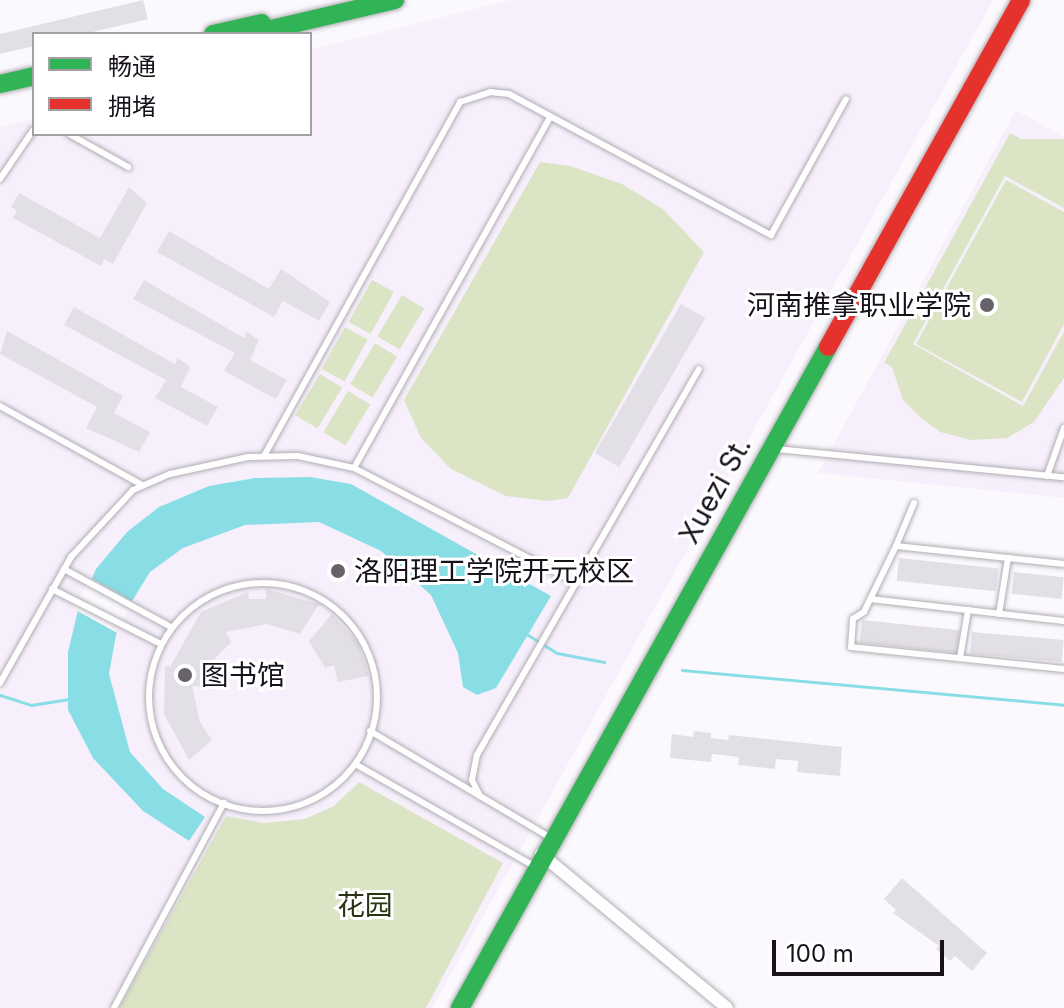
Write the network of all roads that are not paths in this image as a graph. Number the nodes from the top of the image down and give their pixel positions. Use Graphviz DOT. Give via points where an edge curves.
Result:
graph roads {
  1 [pos="358,0"];
  2 [pos="395,0"];
  3 [pos="1018,0"];
  4 [pos="222,32"];
  5 [pos="259,32"];
  6 [pos="32,76"];
  7 [pos="0,84"];
  8 [pos="32,84"];
  9 [pos="0,92"];
  10 [pos="846,99"];
  11 [pos="550,117"];
  12 [pos="32,132"];
  13 [pos="73,136"];
  14 [pos="128,167"];
  15 [pos="0,179"];
  16 [pos="699,369"];
  17 [pos="0,406"];
  18 [pos="1064,428"];
  19 [pos="768,448"];
  20 [pos="264,456"];
  21 [pos="354,468"];
  22 [pos="1047,476"];
  23 [pos="1064,477"];
  24 [pos="142,485"];
  25 [pos="914,503"];
  26 [pos="896,546"];
  27 [pos="1008,558"];
  28 [pos="1064,564"];
  29 [pos="64,569"];
  30 [pos="577,583"];
  31 [pos="52,589"];
  32 [pos="870,599"];
  33 [pos="968,610"];
  34 [pos="999,614"];
  35 [pos="1064,621"];
  36 [pos="171,627"];
  37 [pos="161,644"];
  38 [pos="960,658"];
  39 [pos="1064,669"];
  40 [pos="0,683"];
  41 [pos="370,731"];
  42 [pos="357,765"];
  43 [pos="480,796"];
  44 [pos="224,803"];
  45 [pos="541,852"];
  46 [pos="114,1008"];
  47 [pos="458,1008"];
  48 [pos="727,1008"];
  1 -- 4 [label="street"];
  2 -- 5 [label="street"];
  3 -- 19 [label="street, Xuezi St."];
  6 -- 7 [label="street"];
  8 -- 9 [label="street"];
  10 -- 11 [label="lane" via="771,235"];
  11 -- 20 [label="lane" via="498,91 456,106"];
  11 -- 21 [label="lane"];
  12 -- 15 [label="lane"];
  13 -- 14 [label="lane"];
  16 -- 30 [label="lane"];
  17 -- 24 [label="lane"];
  18 -- 22 [label="lane"];
  19 -- 22 [label="lane"];
  19 -- 45 [label="street, Xuezi St."];
  20 -- 21 [label="lane" via="298,456"];
  20 -- 24 [label="lane" via="219,462"];
  21 -- 30 [label="lane"];
  22 -- 23 [label="lane"];
  24 -- 29 [label="lane" via="102,520"];
  25 -- 26 [label="lane"];
  26 -- 27 [label="lane"];
  26 -- 32 [label="lane"];
  27 -- 28 [label="lane"];
  27 -- 34 [label="lane"];
  29 -- 31 [label="lane"];
  29 -- 36 [label="lane"];
  30 -- 43 [label="lane" via="477,755 472,774"];
  31 -- 37 [label="lane"];
  31 -- 40 [label="lane"];
  32 -- 33 [label="lane"];
  32 -- 38 [label="lane" via="853,619 851,647"];
  33 -- 34 [label="lane"];
  33 -- 38 [label="lane"];
  34 -- 35 [label="lane"];
  36 -- 37 [label="lane"];
  36 -- 41 [label="lane" via="195,604 227,590 270,583 307,592 346,619 371,658 378,682"];
  37 -- 44 [label="lane" via="150,683 157,741 175,769"];
  38 -- 39 [label="lane"];
  41 -- 42 [label="lane"];
  41 -- 43 [label="lane"];
  42 -- 44 [label="lane" via="310,804 266,812"];
  42 -- 45 [label="lane"];
  43 -- 45 [label="lane"];
  44 -- 46 [label="lane"];
  45 -- 47 [label="street, Xuezi St."];
  45 -- 48 [label="street"];
}
